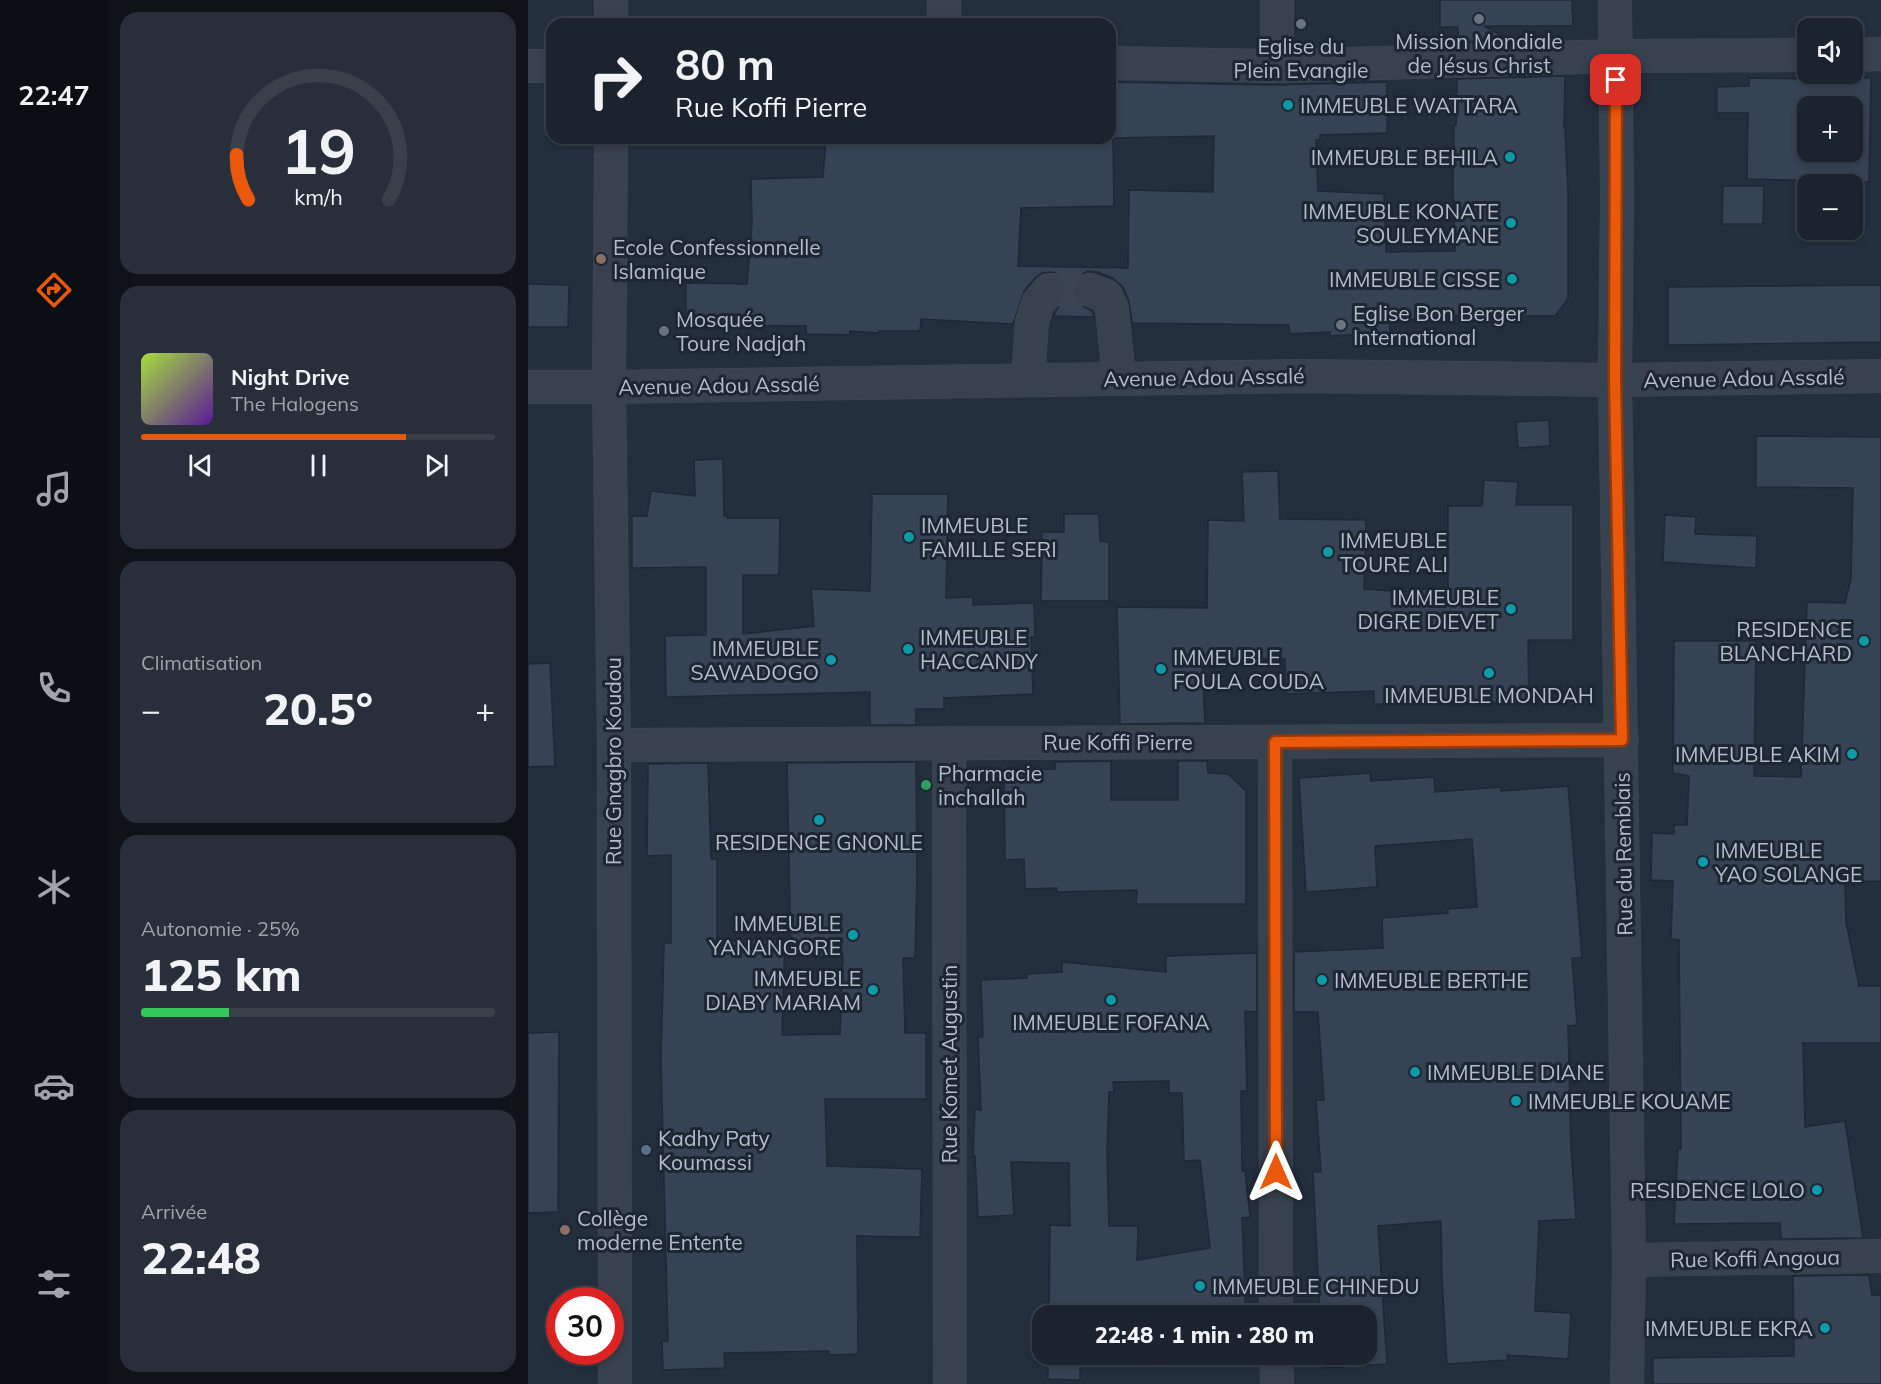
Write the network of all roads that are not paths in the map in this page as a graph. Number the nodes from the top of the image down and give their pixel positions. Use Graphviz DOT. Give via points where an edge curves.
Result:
graph roads {
  1 [pos="611,0"];
  2 [pos="944,0"];
  3 [pos="1277,0"];
  4 [pos="1615,0"];
  5 [pos="611,18"];
  6 [pos="944,18"];
  7 [pos="1881,54"];
  8 [pos="1797,55"];
  9 [pos="1863,55"];
  10 [pos="1616,56"];
  11 [pos="1116,63"];
  12 [pos="528,66"];
  13 [pos="546,66"];
  14 [pos="1277,66"];
  15 [pos="611,144"];
  16 [pos="1049,290"];
  17 [pos="1090,290"];
  18 [pos="1881,376"];
  19 [pos="1119,378"];
  20 [pos="1028,380"];
  21 [pos="1615,380"];
  22 [pos="528,387"];
  23 [pos="609,387"];
  24 [pos="1622,740"];
  25 [pos="1275,742"];
  26 [pos="949,743"];
  27 [pos="614,745"];
  28 [pos="1881,1256"];
  29 [pos="1629,1260"];
  30 [pos="1276,1305"];
  31 [pos="1276,1365"];
  32 [pos="615,1384"];
  33 [pos="950,1384"];
  34 [pos="1276,1384"];
  35 [pos="1627,1384"];
  1 -- 5 [label="street"];
  2 -- 6 [label="street"];
  3 -- 14 [label="street"];
  4 -- 10 [label="street, Rue du Remblais"];
  7 -- 9 [label="street"];
  8 -- 10 [label="street"];
  10 -- 14 [label="street"];
  10 -- 21 [label="street, Rue du Remblais"];
  11 -- 14 [label="street"];
  12 -- 13 [label="street"];
  15 -- 23 [label="street, Rue Gnagbro Koudou"];
  16 -- 20 [label="street" via="1038,303 1032,321"];
  17 -- 19 [label="street" via="1106,296 1112,309"];
  18 -- 21 [label="street, Avenue Adou Assalé"];
  19 -- 20 [label="street, Avenue Adou Assalé"];
  19 -- 21 [label="street, Avenue Adou Assalé"];
  20 -- 23 [label="street, Avenue Adou Assalé"];
  21 -- 24 [label="street, Rue du Remblais"];
  22 -- 23 [label="street, Avenue Adou Assalé"];
  23 -- 27 [label="street, Rue Gnagbro Koudou"];
  24 -- 25 [label="street, Rue Koffi Pierre"];
  24 -- 29 [label="street, Rue du Remblais"];
  25 -- 26 [label="street, Rue Koffi Pierre"];
  25 -- 30 [label="street"];
  26 -- 27 [label="street, Rue Koffi Pierre"];
  26 -- 33 [label="street, Rue Komet Augustin"];
  27 -- 32 [label="street, Rue Gnagbro Koudou"];
  28 -- 29 [label="street, Rue Koffi Angoua"];
  29 -- 35 [label="street, Rue du Remblais"];
  31 -- 34 [label="street"];
}
